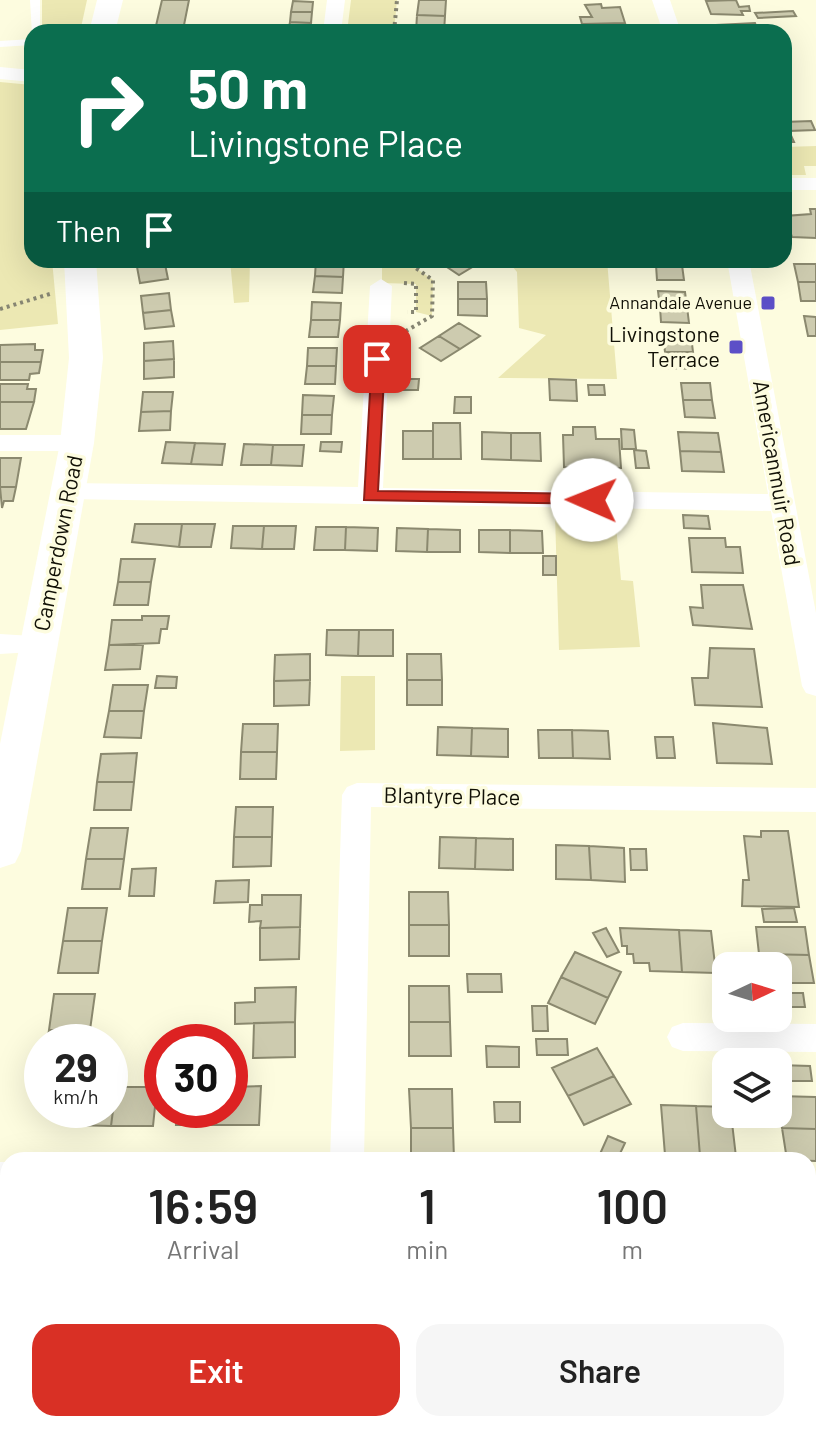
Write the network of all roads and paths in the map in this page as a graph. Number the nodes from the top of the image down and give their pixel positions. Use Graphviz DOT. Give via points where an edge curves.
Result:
graph roads {
  1 [pos="35,0"];
  2 [pos="110,0"];
  3 [pos="336,0"];
  4 [pos="397,0"];
  5 [pos="661,0"];
  6 [pos="35,24"];
  7 [pos="104,24"];
  8 [pos="333,24"];
  9 [pos="395,24"];
  10 [pos="669,24"];
  11 [pos="24,42"];
  12 [pos="0,44"];
  13 [pos="0,73"];
  14 [pos="24,75"];
  15 [pos="792,184"];
  16 [pos="816,184"];
  17 [pos="739,268"];
  18 [pos="82,272"];
  19 [pos="381,286"];
  20 [pos="0,309"];
  21 [pos="0,443"];
  22 [pos="77,443"];
  23 [pos="68,491"];
  24 [pos="370,496"];
  25 [pos="783,503"];
  26 [pos="0,644"];
  27 [pos="39,644"];
  28 [pos="816,686"];
  29 [pos="816,800"];
  30 [pos="0,851"];
  31 [pos="683,1037"];
  32 [pos="816,1038"];
  33 [pos="347,1152"];
  1 -- 6 [label="lane"];
  2 -- 7 [label="street"];
  3 -- 8 [label="street"];
  4 -- 9 [label="path"];
  5 -- 10 [label="street"];
  11 -- 12 [label="lane"];
  13 -- 14 [label="street"];
  15 -- 16 [label="street"];
  17 -- 25 [label="street, Americanmuir Road"];
  18 -- 20 [label="path"];
  18 -- 22 [label="street, Camperdown Road" via="86,358"];
  19 -- 24 [label="street"];
  21 -- 22 [label="street, Camperdown Road"];
  22 -- 23 [label="street, Camperdown Road"];
  23 -- 24 [label="street"];
  23 -- 27 [label="street, Camperdown Road"];
  24 -- 25 [label="street"];
  25 -- 28 [label="street, Americanmuir Road"];
  26 -- 27 [label="street, Camperdown Road"];
  27 -- 30 [label="street, Camperdown Road"];
  29 -- 33 [label="street, Blantyre Place" via="357,795"];
  31 -- 32 [label="street"];
}
